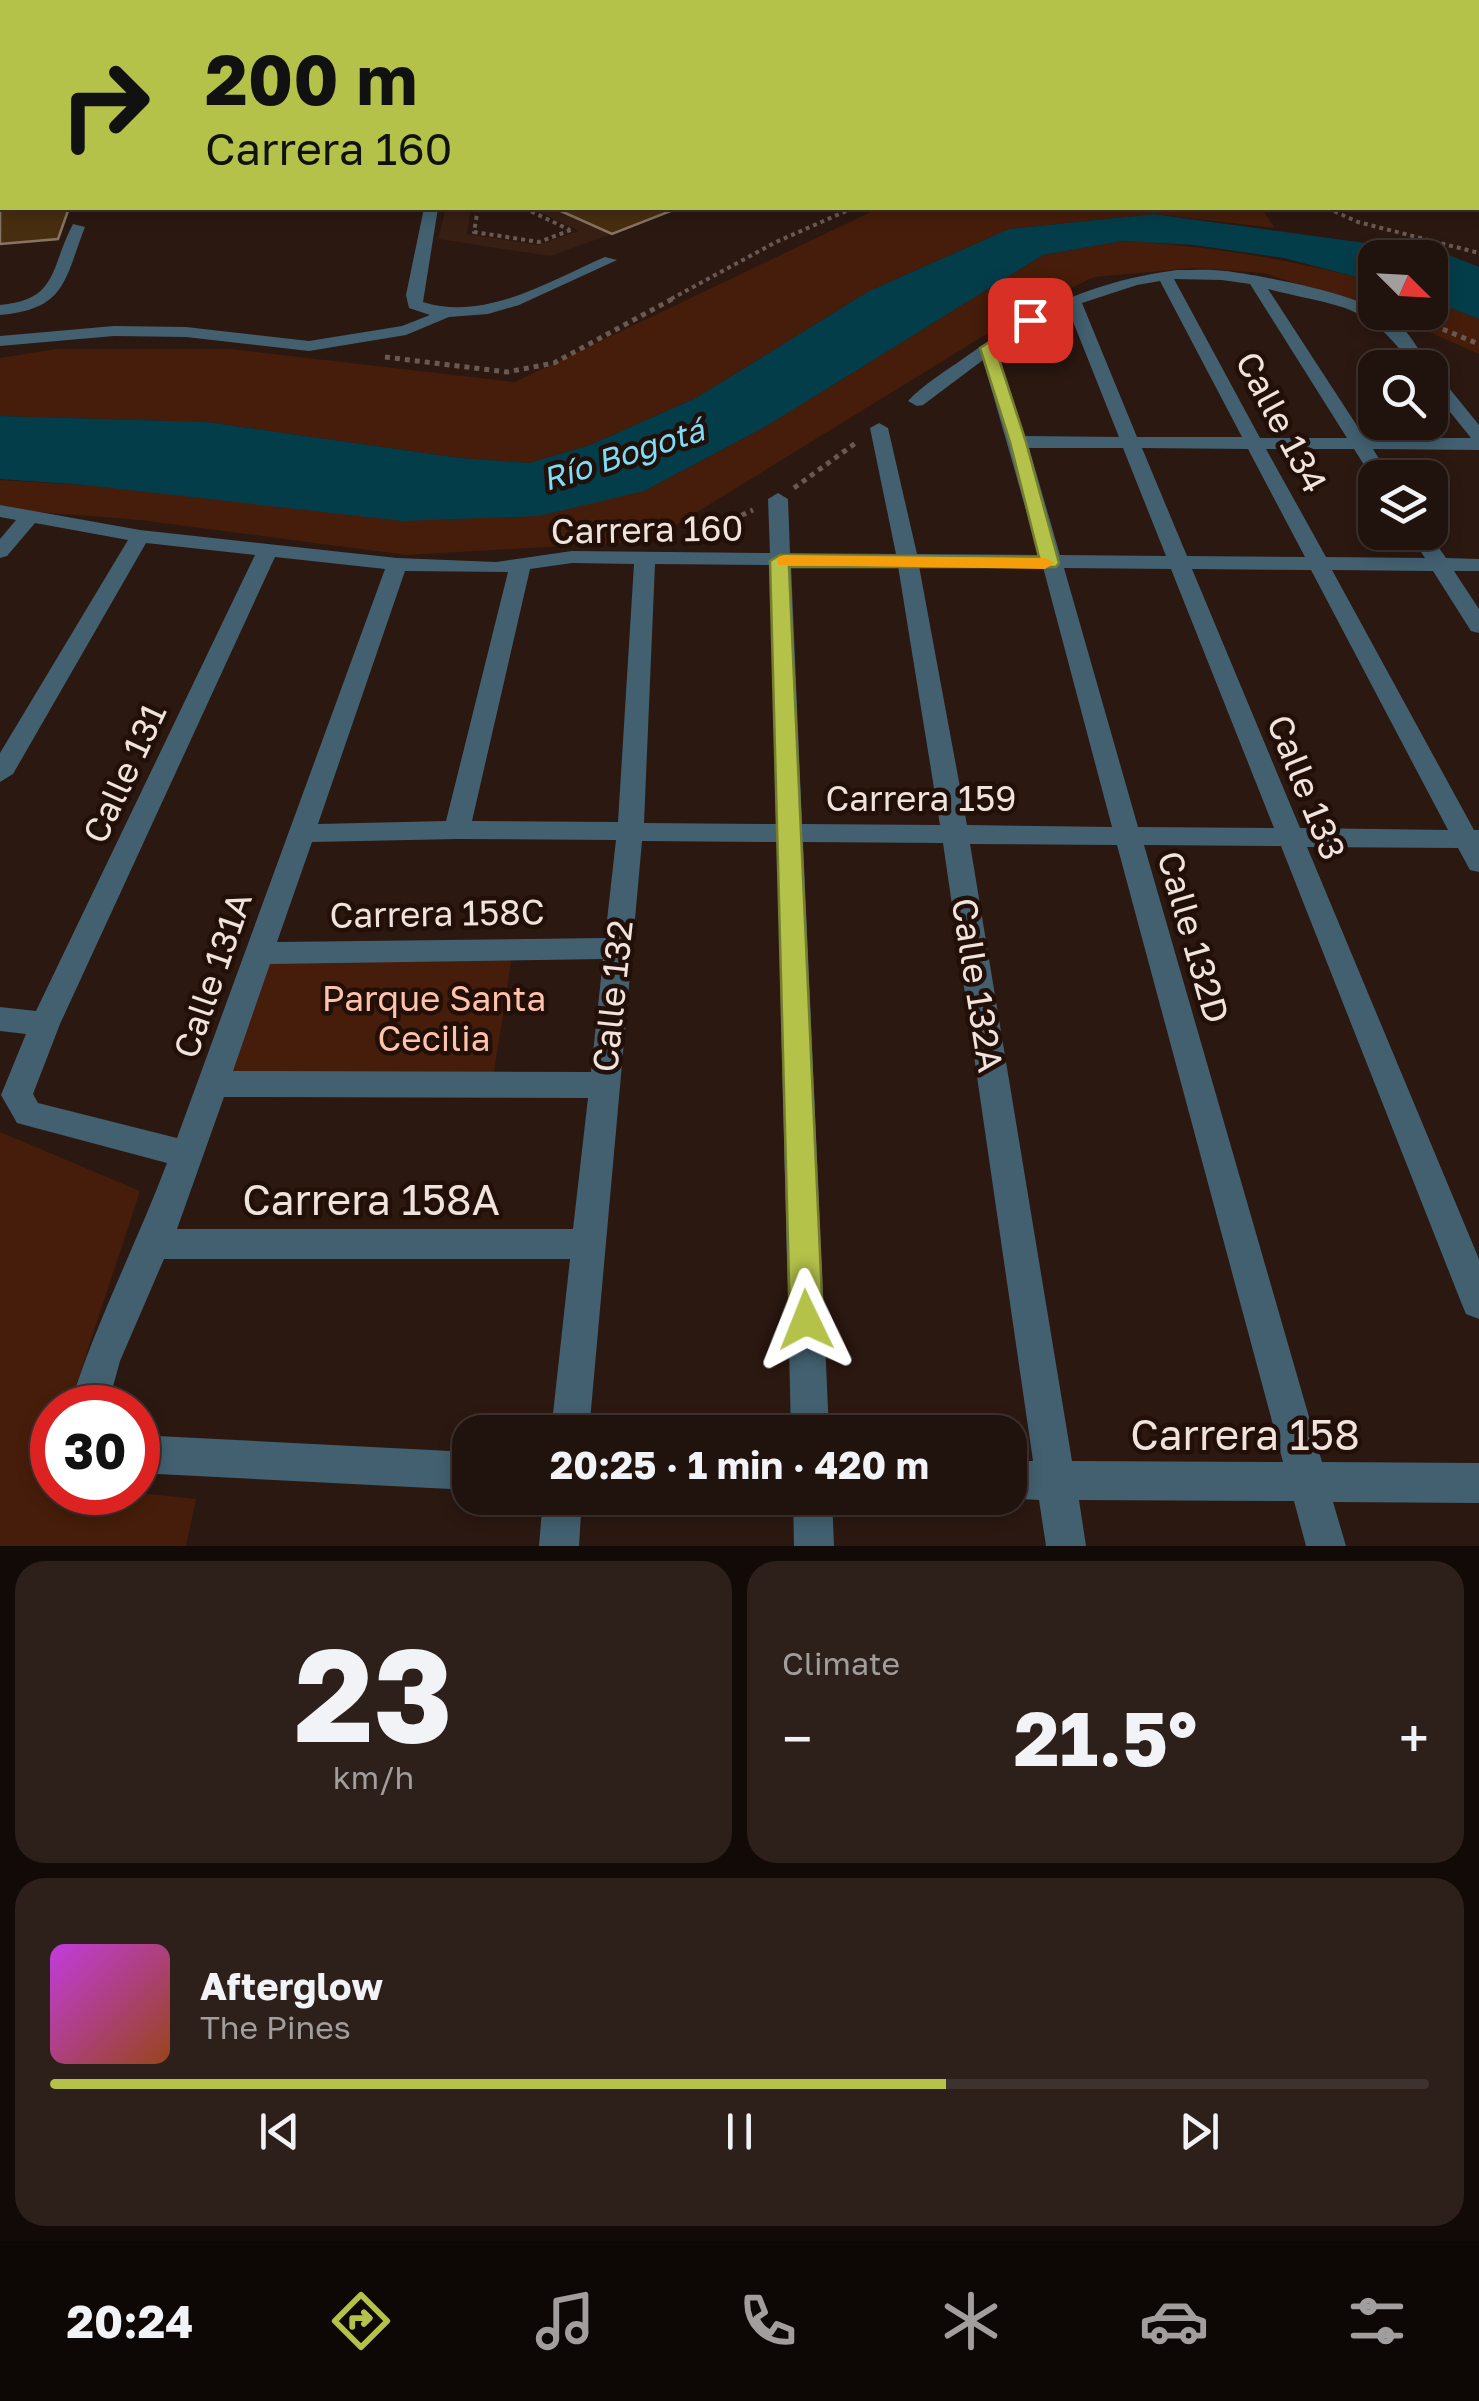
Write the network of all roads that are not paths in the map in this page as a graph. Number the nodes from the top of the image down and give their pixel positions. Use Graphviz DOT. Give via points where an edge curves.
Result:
graph roads {
  1 [pos="431,210"];
  2 [pos="78,227"];
  3 [pos="610,260"];
  4 [pos="1165,277"];
  5 [pos="1256,282"];
  6 [pos="1072,299"];
  7 [pos="0,310"];
  8 [pos="443,315"];
  9 [pos="0,341"];
  10 [pos="988,348"];
  11 [pos="1409,350"];
  12 [pos="1448,400"];
  13 [pos="917,401"];
  14 [pos="879,428"];
  15 [pos="1479,440"];
  16 [pos="1018,442"];
  17 [pos="1130,443"];
  18 [pos="1254,443"];
  19 [pos="1360,444"];
  20 [pos="1370,460"];
  21 [pos="778,499"];
  22 [pos="0,511"];
  23 [pos="30,516"];
  24 [pos="140,536"];
  25 [pos="1429,550"];
  26 [pos="0,552"];
  27 [pos="266,552"];
  28 [pos="644,559"];
  29 [pos="780,561"];
  30 [pos="908,562"];
  31 [pos="1050,563"];
  32 [pos="397,564"];
  33 [pos="521,564"];
  34 [pos="1179,564"];
  35 [pos="1319,564"];
  36 [pos="1439,565"];
  37 [pos="1479,565"];
  38 [pos="1479,626"];
  39 [pos="0,774"];
  40 [pos="457,830"];
  41 [pos="630,832"];
  42 [pos="790,832"];
  43 [pos="302,833"];
  44 [pos="955,834"];
  45 [pos="1127,835"];
  46 [pos="1290,837"];
  47 [pos="1472,839"];
  48 [pos="1479,864"];
  49 [pos="616,948"];
  50 [pos="258,953"];
  51 [pos="0,1019"];
  52 [pos="45,1024"];
  53 [pos="213,1084"];
  54 [pos="603,1085"];
  55 [pos="185,1154"];
  56 [pos="154,1244"];
  57 [pos="588,1244"];
  58 [pos="1479,1302"];
  59 [pos="95,1385"];
  60 [pos="572,1415"];
  61 [pos="809,1415"];
  62 [pos="160,1455"];
  63 [pos="452,1471"];
  64 [pos="1027,1480"];
  65 [pos="1056,1480"];
  66 [pos="1308,1482"];
  67 [pos="1479,1483"];
  68 [pos="561,1515"];
  69 [pos="813,1515"];
  70 [pos="558,1546"];
  71 [pos="814,1546"];
  72 [pos="1066,1546"];
  73 [pos="1326,1546"];
  1 -- 8 [label="street" via="415,306"];
  2 -- 7 [label="street" via="52,293 24,308"];
  3 -- 8 [label="street" via="488,309"];
  4 -- 5 [label="street" via="1224,275"];
  4 -- 6 [label="street"];
  4 -- 18 [label="street, Calle 134"];
  5 -- 11 [label="street" via="1383,318"];
  5 -- 19 [label="street"];
  6 -- 10 [label="street"];
  6 -- 17 [label="street, Calle 133"];
  8 -- 9 [label="street" via="406,330 309,346 186,332"];
  10 -- 13 [label="street"];
  10 -- 16 [label="street, Calle 132D"];
  12 -- 15 [label="street"];
  14 -- 30 [label="street, Calle 132A"];
  15 -- 19 [label="street"];
  16 -- 17 [label="street"];
  16 -- 31 [label="street, Calle 132D"];
  17 -- 18 [label="street"];
  17 -- 34 [label="street, Calle 133"];
  18 -- 19 [label="street"];
  18 -- 35 [label="street, Calle 134"];
  19 -- 20 [label="street"];
  21 -- 29 [label="street"];
  22 -- 23 [label="street, Carrera 160"];
  23 -- 24 [label="street, Carrera 160"];
  23 -- 26 [label="street"];
  24 -- 27 [label="street, Carrera 160"];
  24 -- 39 [label="street"];
  25 -- 36 [label="street"];
  27 -- 32 [label="street, Carrera 160"];
  27 -- 52 [label="street, Calle 131"];
  28 -- 29 [label="street, Carrera 160"];
  28 -- 33 [label="street, Carrera 160"];
  28 -- 41 [label="street, Calle 132"];
  29 -- 30 [label="street, Carrera 160"];
  29 -- 42 [label="street"];
  30 -- 31 [label="street, Carrera 160"];
  30 -- 44 [label="street, Calle 132A"];
  31 -- 34 [label="street, Carrera 160"];
  31 -- 45 [label="street, Calle 132D"];
  32 -- 33 [label="street, Carrera 160"];
  32 -- 43 [label="street, Calle 131A"];
  33 -- 40 [label="street"];
  34 -- 35 [label="street, Carrera 160"];
  34 -- 46 [label="street, Calle 133"];
  35 -- 36 [label="street, Carrera 160"];
  35 -- 47 [label="street, Calle 134"];
  36 -- 37 [label="street, Carrera 160"];
  36 -- 38 [label="street"];
  40 -- 41 [label="street, Carrera 159"];
  40 -- 43 [label="street, Carrera 159"];
  41 -- 42 [label="street, Carrera 159"];
  41 -- 49 [label="street, Calle 132"];
  42 -- 44 [label="street, Carrera 159"];
  42 -- 61 [label="street"];
  43 -- 50 [label="street, Calle 131A"];
  44 -- 45 [label="street, Carrera 159"];
  44 -- 65 [label="street, Calle 132A"];
  45 -- 46 [label="street, Carrera 159"];
  45 -- 66 [label="street, Calle 132D"];
  46 -- 47 [label="street, Carrera 159"];
  46 -- 58 [label="street, Calle 133"];
  47 -- 48 [label="street, Calle 134"];
  49 -- 50 [label="street, Carrera 158C"];
  49 -- 54 [label="street, Calle 132"];
  50 -- 53 [label="street, Calle 131A"];
  51 -- 52 [label="street"];
  52 -- 55 [label="street" via="17,1095 28,1114"];
  53 -- 54 [label="street"];
  53 -- 55 [label="street, Calle 131A"];
  54 -- 57 [label="street, Calle 132"];
  55 -- 56 [label="street, Calle 131A"];
  56 -- 57 [label="street, Carrera 158A"];
  56 -- 59 [label="street, Calle 131A"];
  57 -- 60 [label="street, Calle 132"];
  62 -- 63 [label="street"];
  64 -- 65 [label="street, Carrera 158"];
  65 -- 66 [label="street, Carrera 158"];
  65 -- 72 [label="street, Calle 132A"];
  66 -- 67 [label="street, Carrera 158"];
  66 -- 73 [label="street, Calle 132D"];
  68 -- 70 [label="street"];
  69 -- 71 [label="street"];
}
